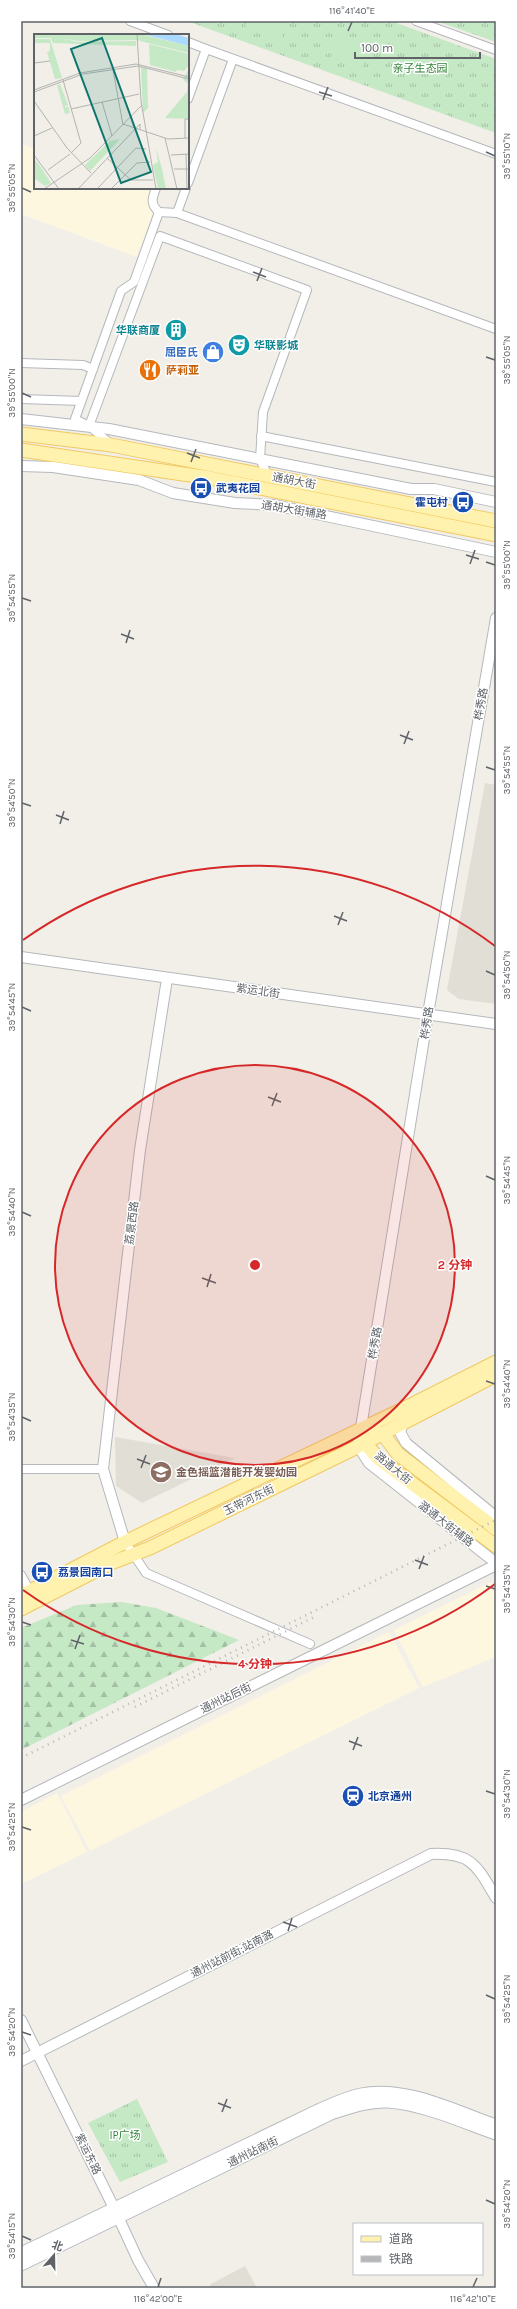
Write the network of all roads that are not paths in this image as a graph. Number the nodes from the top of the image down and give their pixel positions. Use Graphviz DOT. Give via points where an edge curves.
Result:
graph roads {
  1 [pos="130,21"];
  2 [pos="416,21"];
  3 [pos="165,34"];
  4 [pos="189,42"];
  5 [pos="206,49"];
  6 [pos="496,50"];
  7 [pos="233,58"];
  8 [pos="189,96"];
  9 [pos="496,154"];
  10 [pos="189,180"];
  11 [pos="156,189"];
  12 [pos="186,189"];
  13 [pos="159,212"];
  14 [pos="177,213"];
  15 [pos="496,329"];
  16 [pos="21,363"];
  17 [pos="93,369"];
  18 [pos="21,399"];
  19 [pos="81,401"];
  20 [pos="21,419"];
  21 [pos="71,422"];
  22 [pos="89,426"];
  23 [pos="21,434"];
  24 [pos="261,436"];
  25 [pos="56,438"];
  26 [pos="111,445"];
  27 [pos="21,450"];
  28 [pos="260,459"];
  29 [pos="21,466"];
  30 [pos="268,476"];
  31 [pos="496,482"];
  32 [pos="496,502"];
  33 [pos="496,522"];
  34 [pos="496,535"];
  35 [pos="496,552"];
  36 [pos="496,618"];
  37 [pos="21,957"];
  38 [pos="167,979"];
  39 [pos="428,1014"];
  40 [pos="496,1024"];
  41 [pos="496,1362"];
  42 [pos="496,1375"];
  43 [pos="404,1421"];
  44 [pos="360,1429"];
  45 [pos="383,1434"];
  46 [pos="361,1444"];
  47 [pos="21,1469"];
  48 [pos="103,1469"];
  49 [pos="496,1517"];
  50 [pos="496,1529"];
  51 [pos="125,1542"];
  52 [pos="496,1546"];
  53 [pos="133,1554"];
  54 [pos="496,1564"];
  55 [pos="21,1575"];
  56 [pos="25,1593"];
  57 [pos="21,1609"];
  58 [pos="310,1644"];
  59 [pos="21,1800"];
  60 [pos="496,1898"];
  61 [pos="21,2020"];
  62 [pos="37,2052"];
  63 [pos="21,2060"];
  64 [pos="496,2126"];
  65 [pos="496,2134"];
  66 [pos="117,2213"];
  67 [pos="21,2253"];
  68 [pos="21,2265"];
  69 [pos="154,2288"];
  1 -- 3 [label="street"];
  2 -- 6 [label="street"];
  4 -- 5 [label="street"];
  5 -- 7 [label="street"];
  5 -- 8 [label="street"];
  7 -- 9 [label="street"];
  7 -- 10 [label="street"];
  11 -- 13 [label="street" via="152,201"];
  12 -- 14 [label="street"];
  13 -- 14 [label="street"];
  13 -- 17 [label="street" via="134,282 121,291"];
  14 -- 15 [label="street"];
  16 -- 17 [label="street" via="83,365"];
  17 -- 19 [label="street"];
  18 -- 19 [label="street"];
  19 -- 21 [label="street"];
  20 -- 21 [label="street"];
  21 -- 22 [label="street"];
  21 -- 25 [label="street"];
  22 -- 24 [label="street" via="160,236 307,290 263,412"];
  22 -- 26 [label="street"];
  22 -- 28 [label="street"];
  23 -- 25 [label="main road, 通胡大街"];
  24 -- 28 [label="street"];
  24 -- 31 [label="street"];
  25 -- 26 [label="main road, 通胡大街"];
  26 -- 30 [label="main road, 通胡大街"];
  27 -- 34 [label="main road, 通胡大街" via="210,478"];
  28 -- 30 [label="street"];
  28 -- 32 [label="street" via="411,489 434,489"];
  29 -- 35 [label="street, 通胡大街辅路" via="53,467 139,480 173,493 235,503 274,505"];
  30 -- 33 [label="main road, 通胡大街"];
  36 -- 39 [label="street, 桦秀路"];
  37 -- 38 [label="street, 紫运北街"];
  38 -- 39 [label="street, 紫运北街"];
  38 -- 48 [label="street, 荔景西路" via="140,1150"];
  39 -- 40 [label="street, 紫运北街"];
  39 -- 44 [label="street, 桦秀路"];
  41 -- 44 [label="main road, 玉带河东街"];
  42 -- 43 [label="main road, 玉带河东街"];
  43 -- 45 [label="main road, 玉带河东街"];
  43 -- 49 [label="street" via="400,1432 406,1443"];
  44 -- 45 [label="main road, 潞通大街"];
  44 -- 46 [label="main road, 潞通大街"];
  44 -- 51 [label="main road, 玉带河东街"];
  45 -- 46 [label="main road, 玉带河东街"];
  45 -- 50 [label="main road, 潞通大街" via="398,1454"];
  46 -- 52 [label="main road, 潞通大街"];
  46 -- 53 [label="main road, 玉带河东街"];
  46 -- 54 [label="street, 潞通大街辅路" via="369,1463"];
  47 -- 48 [label="street"];
  48 -- 51 [label="street, 荔景西路"];
  51 -- 53 [label="street"];
  51 -- 56 [label="main road, 玉带河东街"];
  53 -- 57 [label="main road, 玉带河东街"];
  53 -- 58 [label="street" via="146,1573"];
  54 -- 59 [label="street, 通州站后街"];
  55 -- 56 [label="street"];
  60 -- 62 [label="street, 通州站前街;站南潞" via="469,1860 451,1853 431,1854"];
  61 -- 62 [label="street, 紫运东路"];
  62 -- 63 [label="street, 通州站前街;站南潞"];
  62 -- 66 [label="street, 紫运东路"];
  64 -- 66 [label="main road, 通州站南街" via="418,2098 384,2092 361,2094 318,2110"];
  65 -- 66 [label="main road, 通州站南街" via="417,2108 388,2102 358,2105 331,2114"];
  66 -- 67 [label="main road, 通州站南街"];
  66 -- 68 [label="main road, 通州站南街"];
  66 -- 69 [label="street, 紫运东路"];
}
